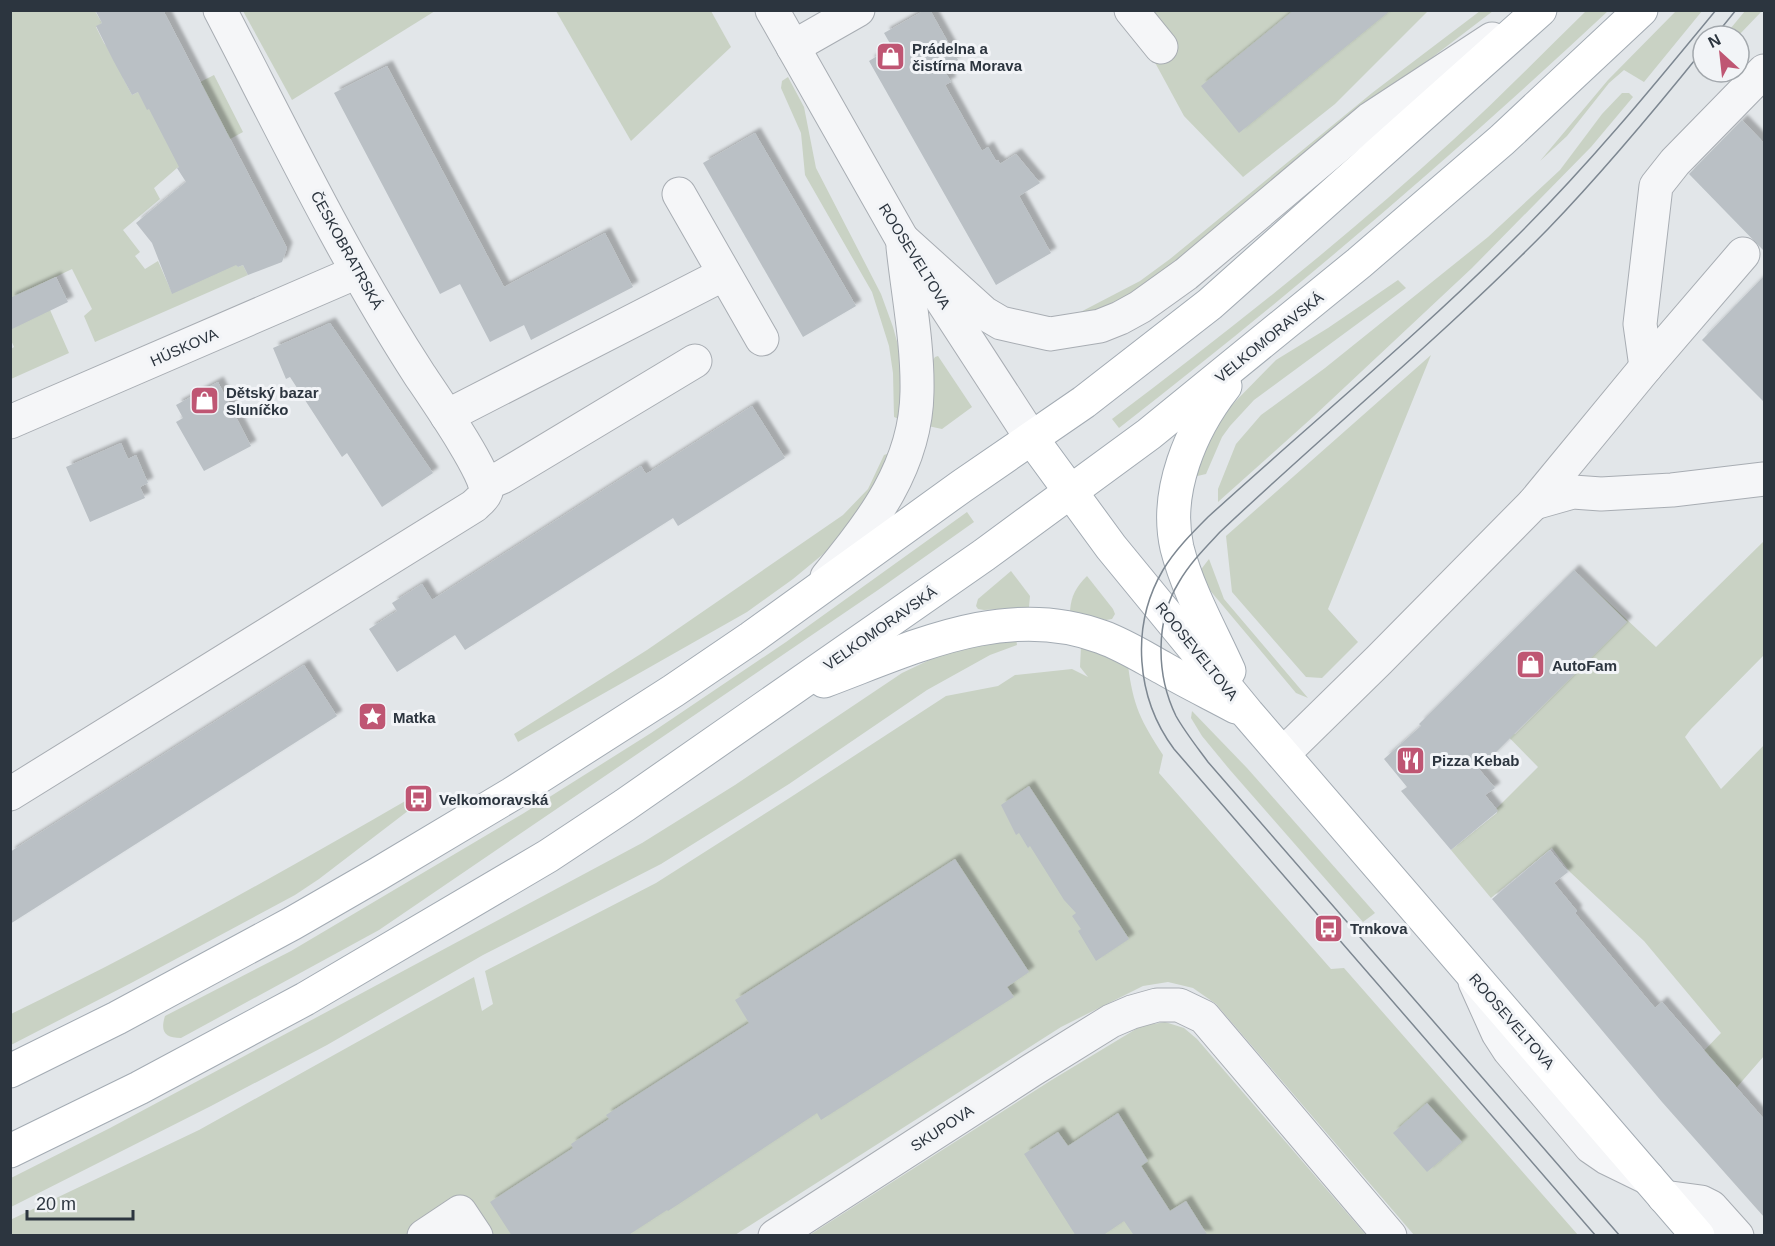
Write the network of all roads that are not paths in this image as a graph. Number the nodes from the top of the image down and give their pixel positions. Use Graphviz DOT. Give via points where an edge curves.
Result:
graph roads {
  1 [pos="220,10"];
  2 [pos="772,10"];
  3 [pos="858,10"];
  4 [pos="1131,10"];
  5 [pos="1536,10"];
  6 [pos="1540,10"];
  7 [pos="1641,10"];
  8 [pos="792,47"];
  9 [pos="1161,47"];
  10 [pos="1764,71"];
  11 [pos="679,194"];
  12 [pos="902,239"];
  13 [pos="1743,254"];
  14 [pos="357,272"];
  15 [pos="724,274"];
  16 [pos="1283,326"];
  17 [pos="762,339"];
  18 [pos="695,361"];
  19 [pos="1646,367"];
  20 [pos="447,416"];
  21 [pos="10,422"];
  22 [pos="1032,438"];
  23 [pos="1764,479"];
  24 [pos="485,484"];
  25 [pos="1072,493"];
  26 [pos="1534,503"];
  27 [pos="816,592"];
  28 [pos="777,699"];
  29 [pos="1248,714"];
  30 [pos="1283,754"];
  31 [pos="10,794"];
  32 [pos="10,1071"];
  33 [pos="10,1151"];
  34 [pos="1656,1187"];
  35 [pos="424,1236"];
  36 [pos="476,1236"];
  37 [pos="775,1236"];
  38 [pos="1390,1236"];
  39 [pos="1698,1236"];
  40 [pos="1737,1236"];
  1 -- 14 [label="street, ČESKOBRATRSKÁ"];
  2 -- 8 [label="street, ROOSEVELTOVA"];
  3 -- 8 [label="street"];
  4 -- 9 [label="street"];
  5 -- 12 [label="street" via="1370,119 1186,274 1140,307 1100,326 1050,334 1001,323 984,313"];
  6 -- 22 [label="main road" via="1210,304"];
  7 -- 16 [label="main road, VELKOMORAVSKÁ" via="1502,140"];
  8 -- 12 [label="street, ROOSEVELTOVA"];
  10 -- 19 [label="street" via="1656,186 1640,324"];
  11 -- 15 [label="street"];
  12 -- 22 [label="street, ROOSEVELTOVA"];
  12 -- 27 [label="street" via="917,392 909,446 882,504"];
  13 -- 19 [label="street"];
  14 -- 20 [label="street, ČESKOBRATRSKÁ"];
  14 -- 21 [label="street, HÚSKOVA"];
  15 -- 17 [label="street"];
  15 -- 20 [label="street"];
  16 -- 25 [label="main road, VELKOMORAVSKÁ"];
  16 -- 29 [label="main road" via="1236,373 1196,430 1174,508 1177,545 1185,573"];
  18 -- 24 [label="street"];
  19 -- 26 [label="street"];
  20 -- 24 [label="street, ČESKOBRATRSKÁ"];
  22 -- 25 [label="main road, ROOSEVELTOVA"];
  22 -- 27 [label="main road"];
  23 -- 26 [label="street" via="1672,490 1573,492"];
  24 -- 31 [label="street" via="486,492 474,506"];
  25 -- 28 [label="main road, VELKOMORAVSKÁ"];
  25 -- 29 [label="main road, ROOSEVELTOVA" via="1111,547"];
  26 -- 30 [label="street"];
  27 -- 32 [label="main road" via="673,691 442,837 293,923"];
  28 -- 29 [label="main road" via="961,631 1037,623 1075,629 1124,646"];
  28 -- 33 [label="main road, VELKOMORAVSKÁ" via="625,805 482,896 139,1088"];
  29 -- 30 [label="main road, ROOSEVELTOVA"];
  30 -- 34 [label="main road, ROOSEVELTOVA"];
  34 -- 39 [label="main road, ROOSEVELTOVA"];
  34 -- 40 [label="street" via="1711,1207"];
  35 -- 36 [label="street" via="460,1212"];
  37 -- 38 [label="street, SKUPOVA" via="1111,1021 1157,1005 1179,1005 1204,1017"];
}
